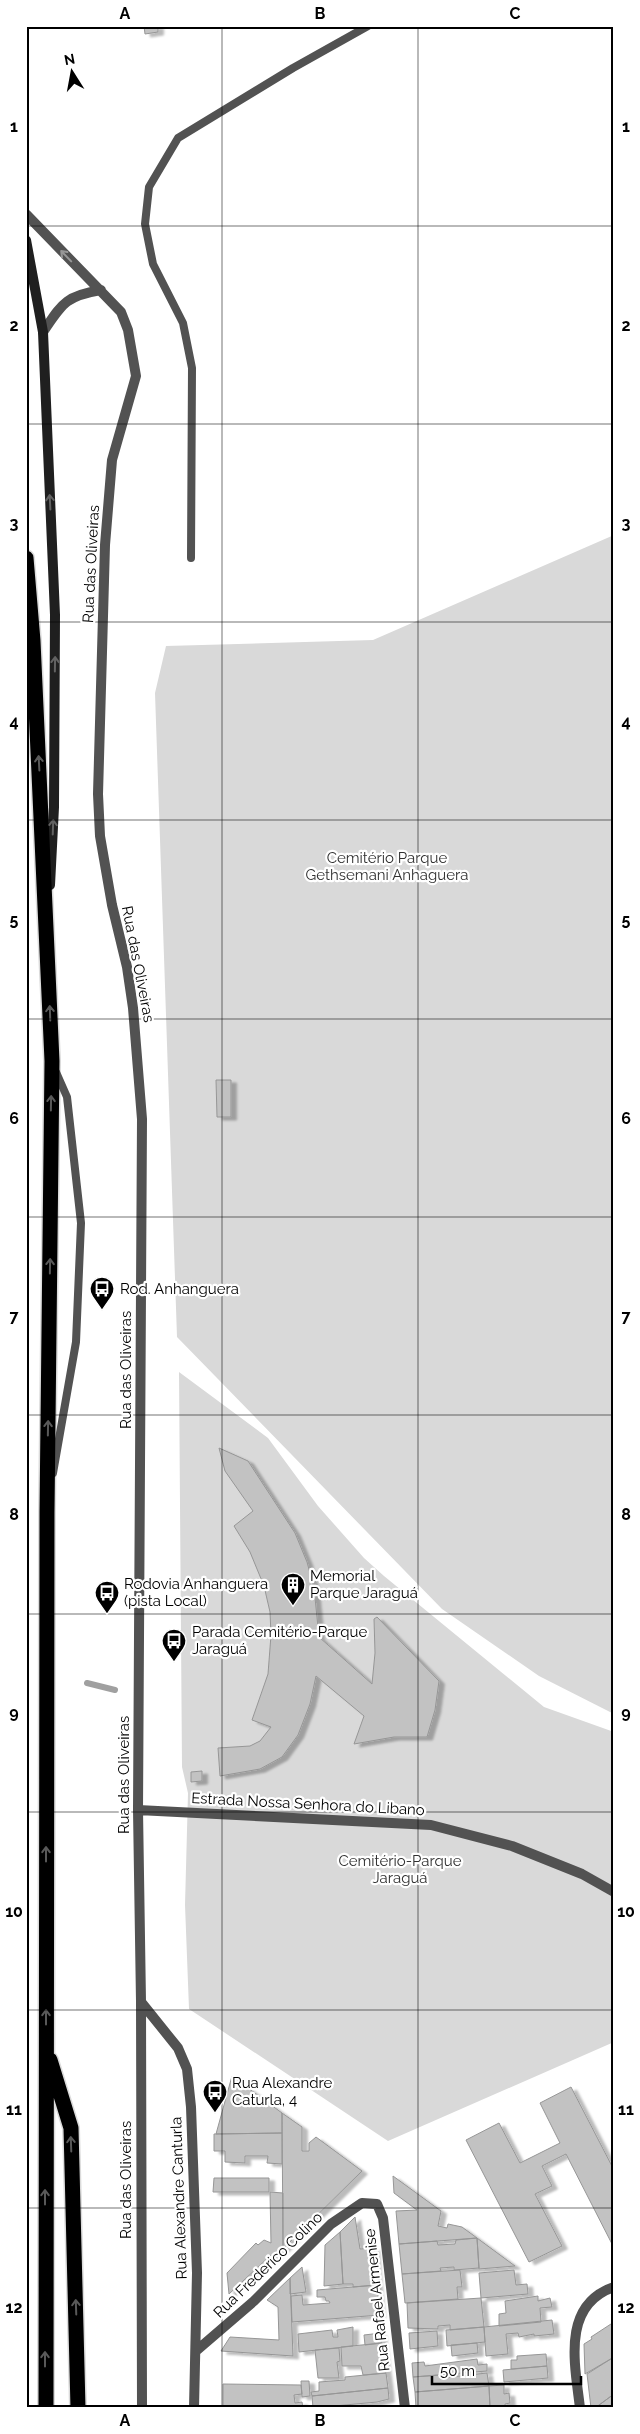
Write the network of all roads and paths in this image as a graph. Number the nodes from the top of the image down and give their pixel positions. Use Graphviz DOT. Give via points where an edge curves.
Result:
graph roads {
  1 [pos="368,26"];
  2 [pos="26,214"];
  3 [pos="26,240"];
  4 [pos="101,290"];
  5 [pos="43,332"];
  6 [pos="26,558"];
  7 [pos="190,558"];
  8 [pos="48,945"];
  9 [pos="52,1061"];
  10 [pos="46,1512"];
  11 [pos="138,1810"];
  12 [pos="614,1892"];
  13 [pos="141,2002"];
  14 [pos="46,2044"];
  15 [pos="362,2203"];
  16 [pos="614,2287"];
  17 [pos="196,2351"];
  18 [pos="46,2408"];
  19 [pos="78,2408"];
  20 [pos="142,2408"];
  21 [pos="194,2408"];
  22 [pos="405,2408"];
  23 [pos="580,2408"];
  1 -- 7 [label="lane" via="268,82 178,138 148,187 146,224 153,264 183,323 192,368"];
  4 -- 2 [label="street, Rua das Oliveiras, one-way"];
  3 -- 5 [label="main road"];
  4 -- 5 [label="street" via="77,294 60,308"];
  4 -- 11 [label="street, Rua das Oliveiras" via="121,312 128,330 136,376 112,460 105,545 98,794 105,866 134,1016 142,1119"];
  8 -- 5 [label="main road, one-way" via="54,807 55,616"];
  8 -- 6 [label="highway, one-way"];
  9 -- 8 [label="highway, one-way"];
  10 -- 9 [label="highway, one-way"];
  9 -- 10 [label="lane" via="67,1097 81,1223 76,1342"];
  14 -- 10 [label="highway, one-way"];
  11 -- 12 [label="street, Estrada Nossa Senhora do Libano" via="430,1825 512,1846 582,1874"];
  11 -- 13 [label="street, Rua das Oliveiras"];
  13 -- 17 [label="street, Rua Alexandre Canturla" via="178,2048 187,2069 197,2273"];
  13 -- 20 [label="street, Rua das Oliveiras"];
  18 -- 14 [label="highway, one-way"];
  19 -- 14 [label="highway, one-way" via="71,2128"];
  15 -- 17 [label="street, Rua Frederico Colino" via="331,2224 254,2301"];
  15 -- 22 [label="street, Rua Rafael Armenise" via="377,2204 383,2218"];
  16 -- 23 [label="street" via="588,2302 578,2320 573,2351"];
  17 -- 21 [label="street, Rua Alexandre Canturla"];
}
